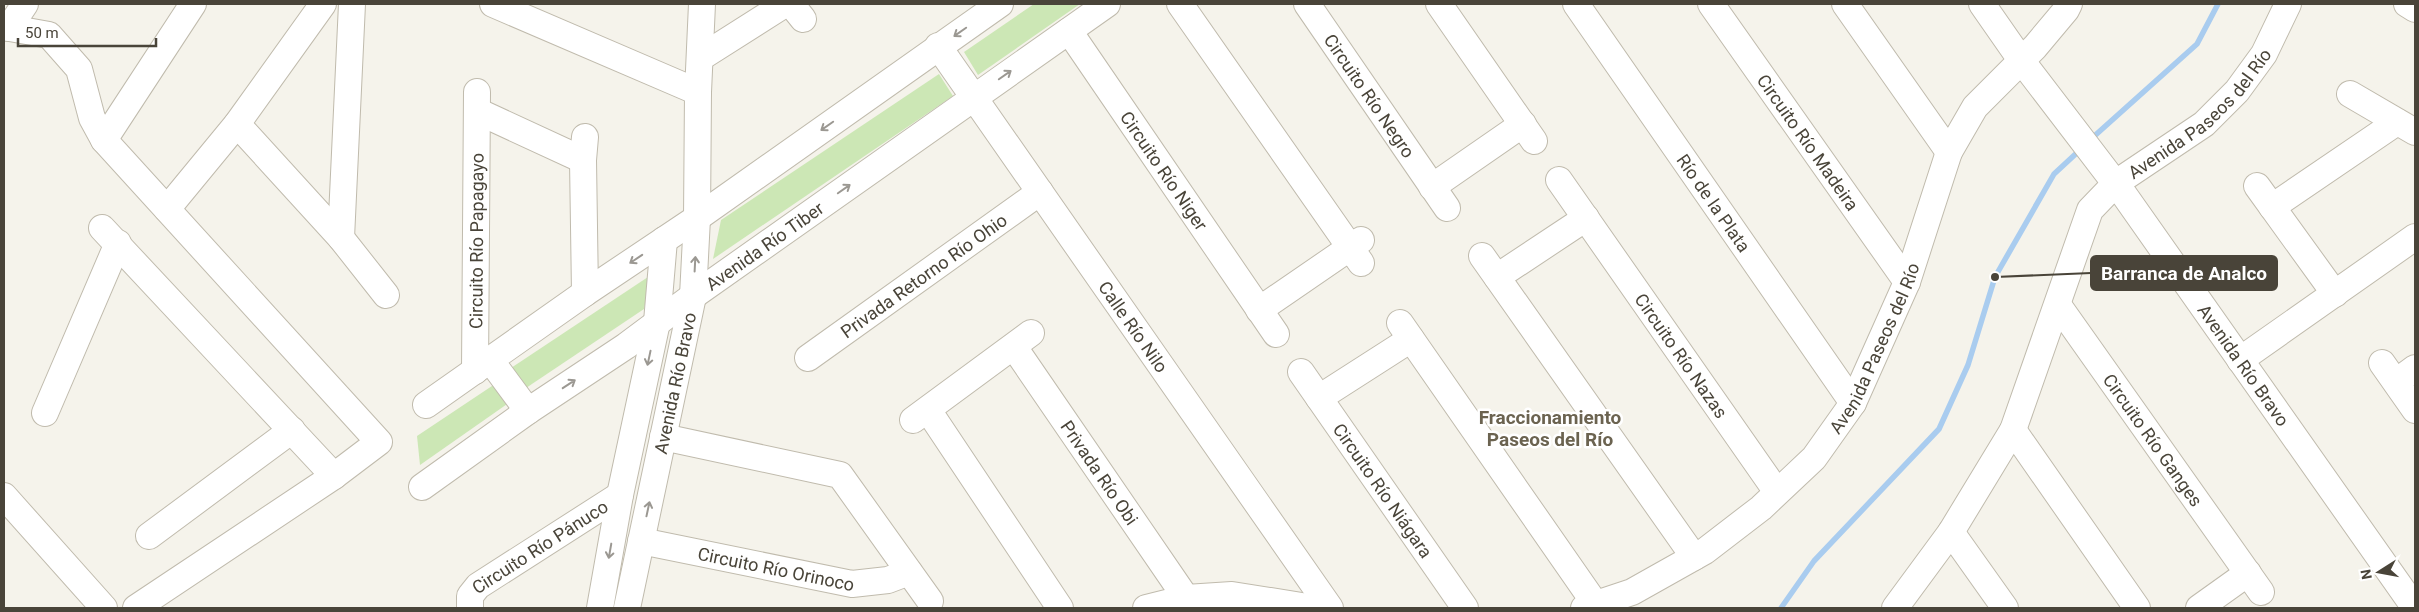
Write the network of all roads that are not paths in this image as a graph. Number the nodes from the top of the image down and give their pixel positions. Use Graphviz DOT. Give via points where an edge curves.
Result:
graph roads {
  1 [pos="25,4"];
  2 [pos="193,4"];
  3 [pos="323,4"];
  4 [pos="352,4"];
  5 [pos="493,4"];
  6 [pos="702,4"];
  7 [pos="1000,4"];
  8 [pos="1107,4"];
  9 [pos="1180,4"];
  10 [pos="1307,4"];
  11 [pos="1439,4"];
  12 [pos="1576,4"];
  13 [pos="1845,4"];
  14 [pos="1982,4"];
  15 [pos="2069,4"];
  16 [pos="2288,4"];
  17 [pos="2407,4"];
  18 [pos="1716,6"];
  19 [pos="2415,8"];
  20 [pos="793,9"];
  21 [pos="7,28"];
  22 [pos="1069,30"];
  23 [pos="938,46"];
  24 [pos="700,58"];
  25 [pos="2027,68"];
  26 [pos="698,92"];
  27 [pos="2350,94"];
  28 [pos="973,98"];
  29 [pos="237,124"];
  30 [pos="2406,127"];
  31 [pos="104,140"];
  32 [pos="1949,152"];
  33 [pos="2110,175"];
  34 [pos="1559,180"];
  35 [pos="1432,187"];
  36 [pos="1040,192"];
  37 [pos="1447,208"];
  38 [pos="167,209"];
  39 [pos="697,218"];
  40 [pos="1586,218"];
  41 [pos="2415,236"];
  42 [pos="341,238"];
  43 [pos="664,240"];
  44 [pos="1482,256"];
  45 [pos="1497,277"];
  46 [pos="1907,282"];
  47 [pos="585,293"];
  48 [pos="2335,294"];
  49 [pos="386,295"];
  50 [pos="693,296"];
  51 [pos="2058,305"];
  52 [pos="1259,310"];
  53 [pos="657,322"];
  54 [pos="1276,334"];
  55 [pos="808,358"];
  56 [pos="2240,360"];
  57 [pos="483,366"];
  58 [pos="2398,371"];
  59 [pos="1301,372"];
  60 [pos="1319,398"];
  61 [pos="1853,403"];
  62 [pos="426,405"];
  63 [pos="2415,410"];
  64 [pos="528,411"];
  65 [pos="45,413"];
  66 [pos="292,430"];
  67 [pos="2013,430"];
  68 [pos="663,437"];
  69 [pos="334,476"];
  70 [pos="422,487"];
  71 [pos="1777,492"];
  72 [pos="620,495"];
  73 [pos="4,496"];
  74 [pos="1951,532"];
  75 [pos="149,536"];
  76 [pos="641,541"];
  77 [pos="1694,557"];
  78 [pos="909,572"];
  79 [pos="1186,598"];
  80 [pos="930,601"];
  81 [pos="1590,607"];
  82 [pos="104,608"];
  83 [pos="136,608"];
  84 [pos="470,608"];
  85 [pos="600,608"];
  86 [pos="627,608"];
  87 [pos="1060,608"];
  88 [pos="1146,608"];
  89 [pos="1314,608"];
  90 [pos="1330,608"];
  91 [pos="1465,608"];
  92 [pos="1894,608"];
  93 [pos="2005,608"];
  94 [pos="2137,608"];
  95 [pos="2199,608"];
  96 [pos="2415,608"];
  1 -- 21 [label="street"];
  2 -- 31 [label="street"];
  3 -- 29 [label="street"];
  4 -- 42 [label="street"];
  5 -- 26 [label="street"];
  6 -- 24 [label="street, Avenida Río Bravo"];
  7 -- 23 [label="street, one-way"];
  8 -- 22 [label="street, Avenida Río Tiber"];
  9 -- 52 [label="street" via="1357,250"];
  10 -- 35 [label="street, Circuito Río Negro"];
  11 -- 35 [label="street" via="1529,133"];
  12 -- 61 [label="street, Río de la Plata"];
  13 -- 32 [label="street"];
  14 -- 25 [label="street, Avenida Río Bravo"];
  15 -- 25 [label="street, Avenida Paseos del Río" via="2041,40"];
  16 -- 33 [label="street, Avenida Paseos del Río" via="2264,54 2237,91 2204,124"];
  17 -- 19 [label="street"];
  18 -- 46 [label="street, Circuito Río Madeira"];
  20 -- 24 [label="street"];
  21 -- 31 [label="street" via="49,35 80,69 92,118"];
  28 -- 22 [label="street, Avenida Río Tiber, one-way"];
  22 -- 52 [label="street, Circuito Río Niger"];
  23 -- 28 [label="street, Calle Río Nilo"];
  23 -- 39 [label="street, one-way"];
  24 -- 26 [label="street, Avenida Río Bravo"];
  25 -- 32 [label="street, Avenida Paseos del Río" via="1975,107"];
  25 -- 33 [label="street, Avenida Río Bravo"];
  26 -- 39 [label="street, Avenida Río Bravo"];
  27 -- 30 [label="street"];
  28 -- 36 [label="street, Calle Río Nilo"];
  50 -- 28 [label="street, Avenida Río Tiber, one-way"];
  29 -- 38 [label="street"];
  29 -- 42 [label="street"];
  30 -- 48 [label="street" via="2265,196"];
  31 -- 38 [label="street"];
  32 -- 46 [label="street, Avenida Paseos del Río"];
  33 -- 51 [label="street, Avenida Paseos del Río" via="2090,210"];
  33 -- 56 [label="street, Avenida Río Bravo"];
  34 -- 40 [label="street, Circuito Río Nazas"];
  35 -- 37 [label="street, Circuito Río Negro"];
  36 -- 55 [label="street, Privada Retorno Río Ohio"];
  36 -- 90 [label="street, Calle Río Nilo"];
  38 -- 69 [label="street" via="380,442"];
  39 -- 43 [label="street"];
  50 -- 39 [label="street, Avenida Río Bravo, one-way"];
  40 -- 45 [label="street"];
  40 -- 71 [label="street, Circuito Río Nazas"];
  41 -- 48 [label="street"];
  42 -- 49 [label="street"];
  43 -- 47 [label="street, one-way"];
  43 -- 53 [label="street, Avenida Río Bravo"];
  44 -- 45 [label="street"];
  45 -- 77 [label="street"];
  46 -- 61 [label="street, Avenida Paseos del Río"];
  47 -- 57 [label="street"];
  47 -- 57 [label="street, Circuito Río Papagayo" via="584,149 477,102"];
  48 -- 56 [label="street"];
  50 -- 53 [label="street, Avenida Río Tiber"];
  50 -- 68 [label="street, Avenida Río Bravo"];
  51 -- 67 [label="street, Avenida Paseos del Río"];
  51 -- 95 [label="street, Circuito Río Ganges" via="2255,583"];
  52 -- 54 [label="street, Circuito Río Niger"];
  64 -- 53 [label="street, Avenida Río Tiber, one-way"];
  53 -- 72 [label="street, Avenida Río Bravo, one-way"];
  56 -- 96 [label="street, Avenida Río Bravo"];
  57 -- 62 [label="street"];
  57 -- 64 [label="street"];
  58 -- 63 [label="street"];
  59 -- 60 [label="street, Circuito Río Niágara"];
  60 -- 81 [label="street" via="1405,331"];
  60 -- 91 [label="street, Circuito Río Niágara"];
  61 -- 71 [label="street, Avenida Paseos del Río" via="1814,458"];
  64 -- 70 [label="street, Avenida Río Tiber"];
  65 -- 66 [label="street" via="110,236"];
  66 -- 69 [label="street"];
  66 -- 75 [label="street"];
  67 -- 74 [label="street, Avenida Paseos del Río"];
  67 -- 94 [label="street"];
  76 -- 68 [label="street, Avenida Río Bravo, one-way"];
  68 -- 78 [label="street" via="840,475"];
  69 -- 83 [label="street"];
  71 -- 77 [label="street, Avenida Paseos del Río" via="1761,508"];
  72 -- 84 [label="street, Circuito Río Pánuco" via="478,586 470,596"];
  72 -- 85 [label="street, Avenida Río Bravo, one-way"];
  73 -- 82 [label="street"];
  74 -- 92 [label="street, Avenida Paseos del Río"];
  74 -- 93 [label="street"];
  76 -- 78 [label="street, Circuito Río Orinoco" via="852,584 888,580"];
  76 -- 86 [label="street, Avenida Río Bravo"];
  77 -- 81 [label="street, Avenida Paseos del Río" via="1632,592"];
  78 -- 80 [label="street"];
  79 -- 87 [label="street, Privada Río Obi" via="1023,340 920,415"];
  79 -- 88 [label="street"];
  79 -- 89 [label="street" via="1232,595"];
}
